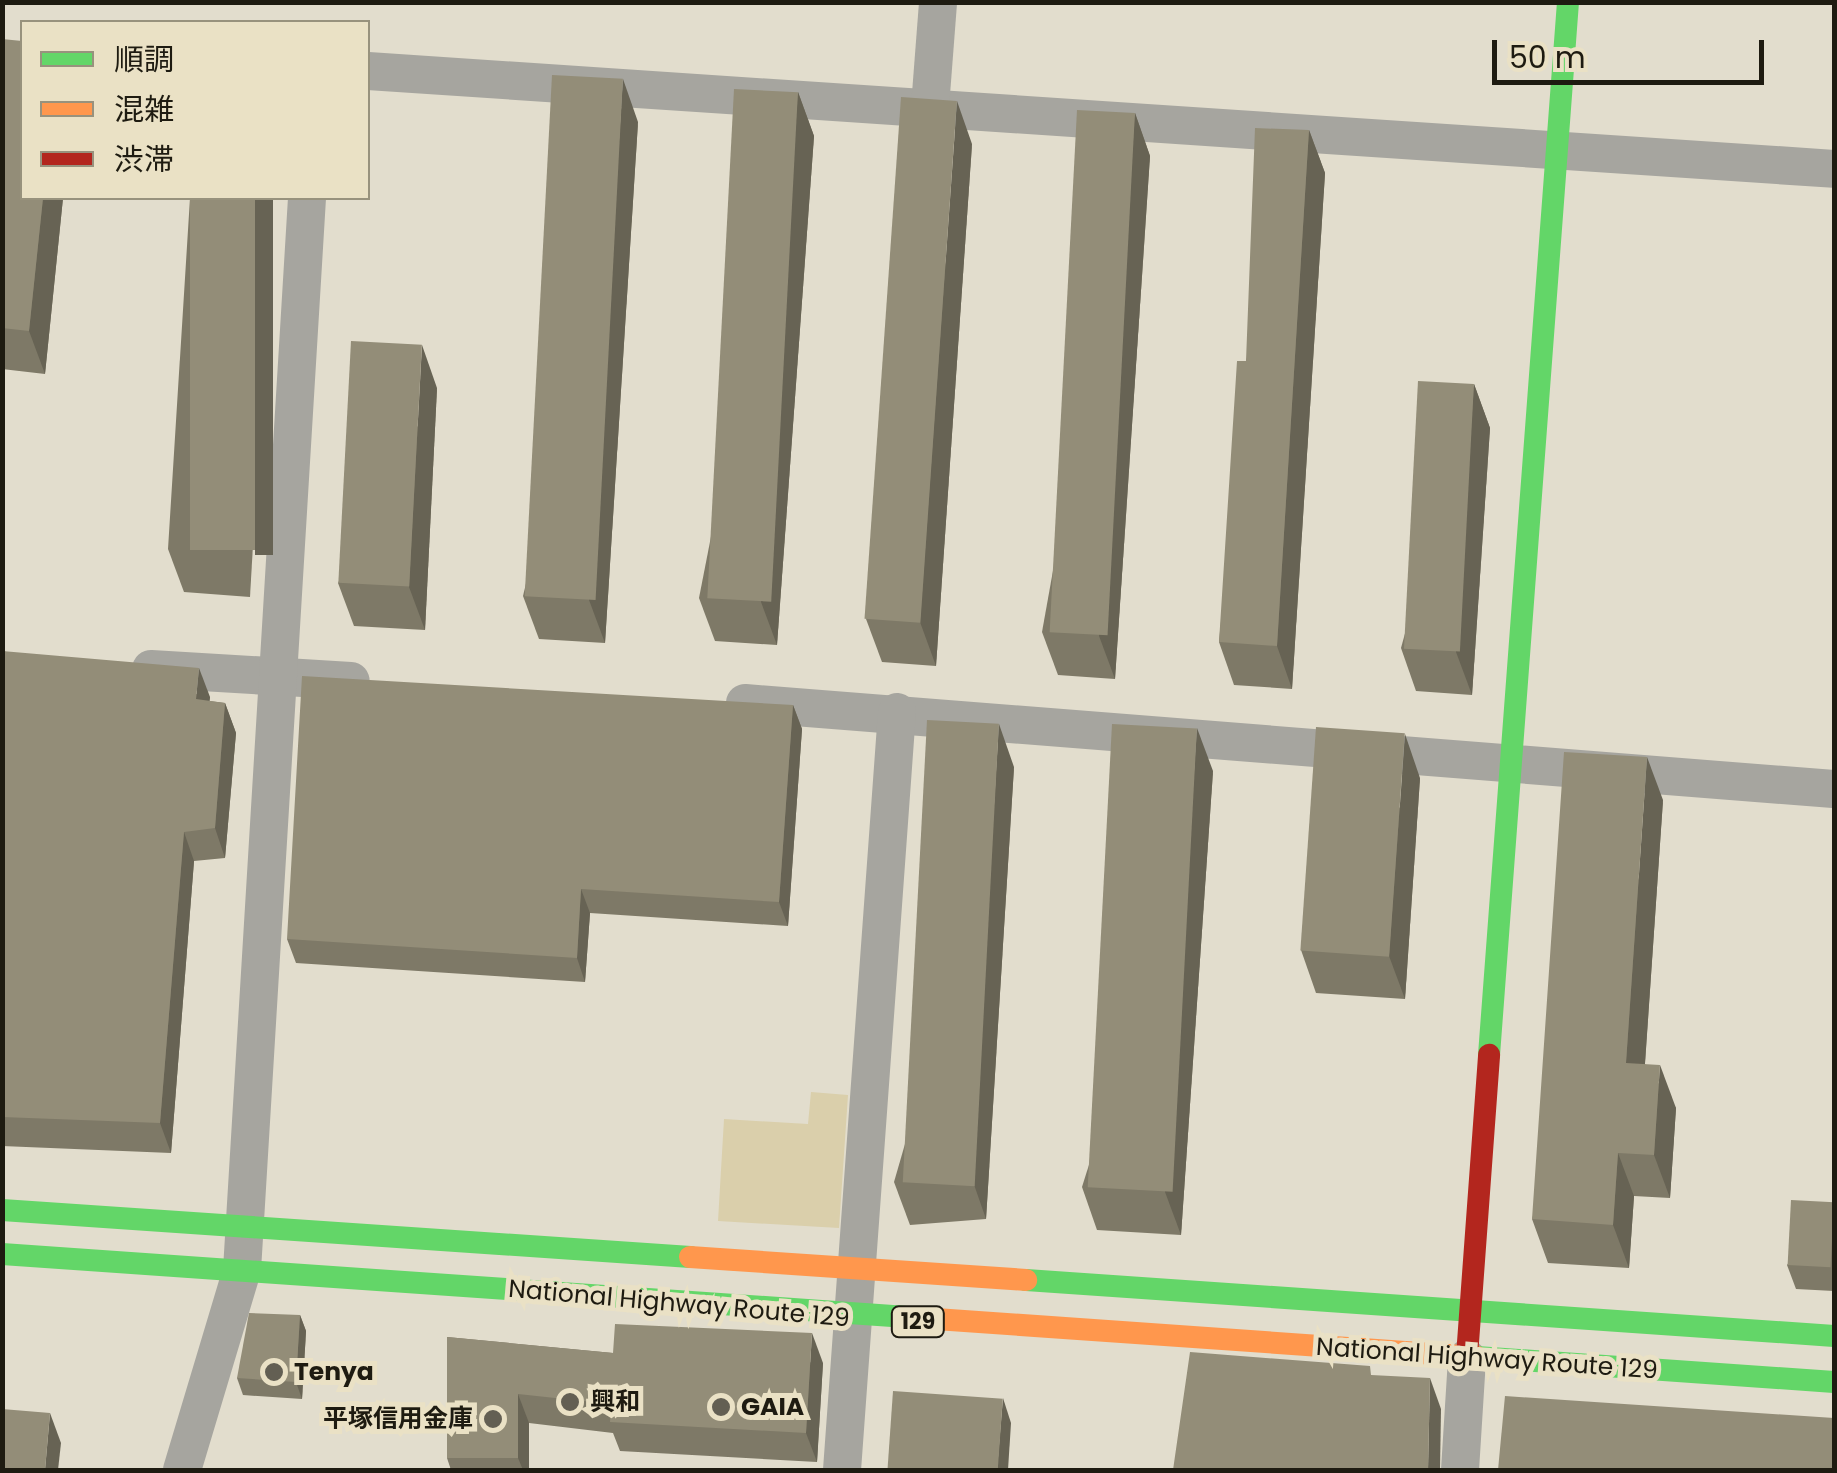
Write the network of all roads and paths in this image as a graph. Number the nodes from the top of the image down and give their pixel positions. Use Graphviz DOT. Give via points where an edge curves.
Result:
graph roads {
  1 [pos="938,2"];
  2 [pos="1568,2"];
  3 [pos="370,71"];
  4 [pos="930,108"];
  5 [pos="1558,148"];
  6 [pos="1834,169"];
  7 [pos="307,200"];
  8 [pos="115,667"];
  9 [pos="284,677"];
  10 [pos="383,683"];
  11 [pos="700,700"];
  12 [pos="897,712"];
  13 [pos="1513,760"];
  14 [pos="1834,789"];
  15 [pos="2,1210"];
  16 [pos="245,1226"];
  17 [pos="2,1254"];
  18 [pos="856,1269"];
  19 [pos="242,1270"];
  20 [pos="1471,1311"];
  21 [pos="853,1318"];
  22 [pos="1834,1336"];
  23 [pos="1467,1358"];
  24 [pos="1834,1382"];
  25 [pos="182,1470"];
  26 [pos="842,1470"];
  27 [pos="1460,1470"];
  1 -- 4 [label="street"];
  2 -- 5 [label="main road"];
  3 -- 4 [label="street"];
  4 -- 5 [label="street"];
  5 -- 6 [label="street"];
  5 -- 13 [label="main road"];
  7 -- 9 [label="street"];
  8 -- 9 [label="street"];
  9 -- 10 [label="street"];
  9 -- 16 [label="street"];
  11 -- 12 [label="street"];
  12 -- 13 [label="street"];
  12 -- 18 [label="street"];
  13 -- 14 [label="street"];
  13 -- 20 [label="main road"];
  15 -- 16 [label="main road, National Highway Route 129 / 129"];
  16 -- 18 [label="main road, National Highway Route 129 / 129"];
  16 -- 19 [label="street"];
  17 -- 19 [label="main road, National Highway Route 129 / 129"];
  18 -- 20 [label="main road, National Highway Route 129 / 129"];
  18 -- 21 [label="street"];
  19 -- 21 [label="main road, National Highway Route 129 / 129"];
  19 -- 25 [label="street"];
  20 -- 22 [label="main road, National Highway Route 129 / 129"];
  20 -- 23 [label="main road"];
  21 -- 23 [label="main road, National Highway Route 129 / 129"];
  21 -- 26 [label="street"];
  23 -- 24 [label="main road, National Highway Route 129 / 129"];
  23 -- 27 [label="street"];
}
